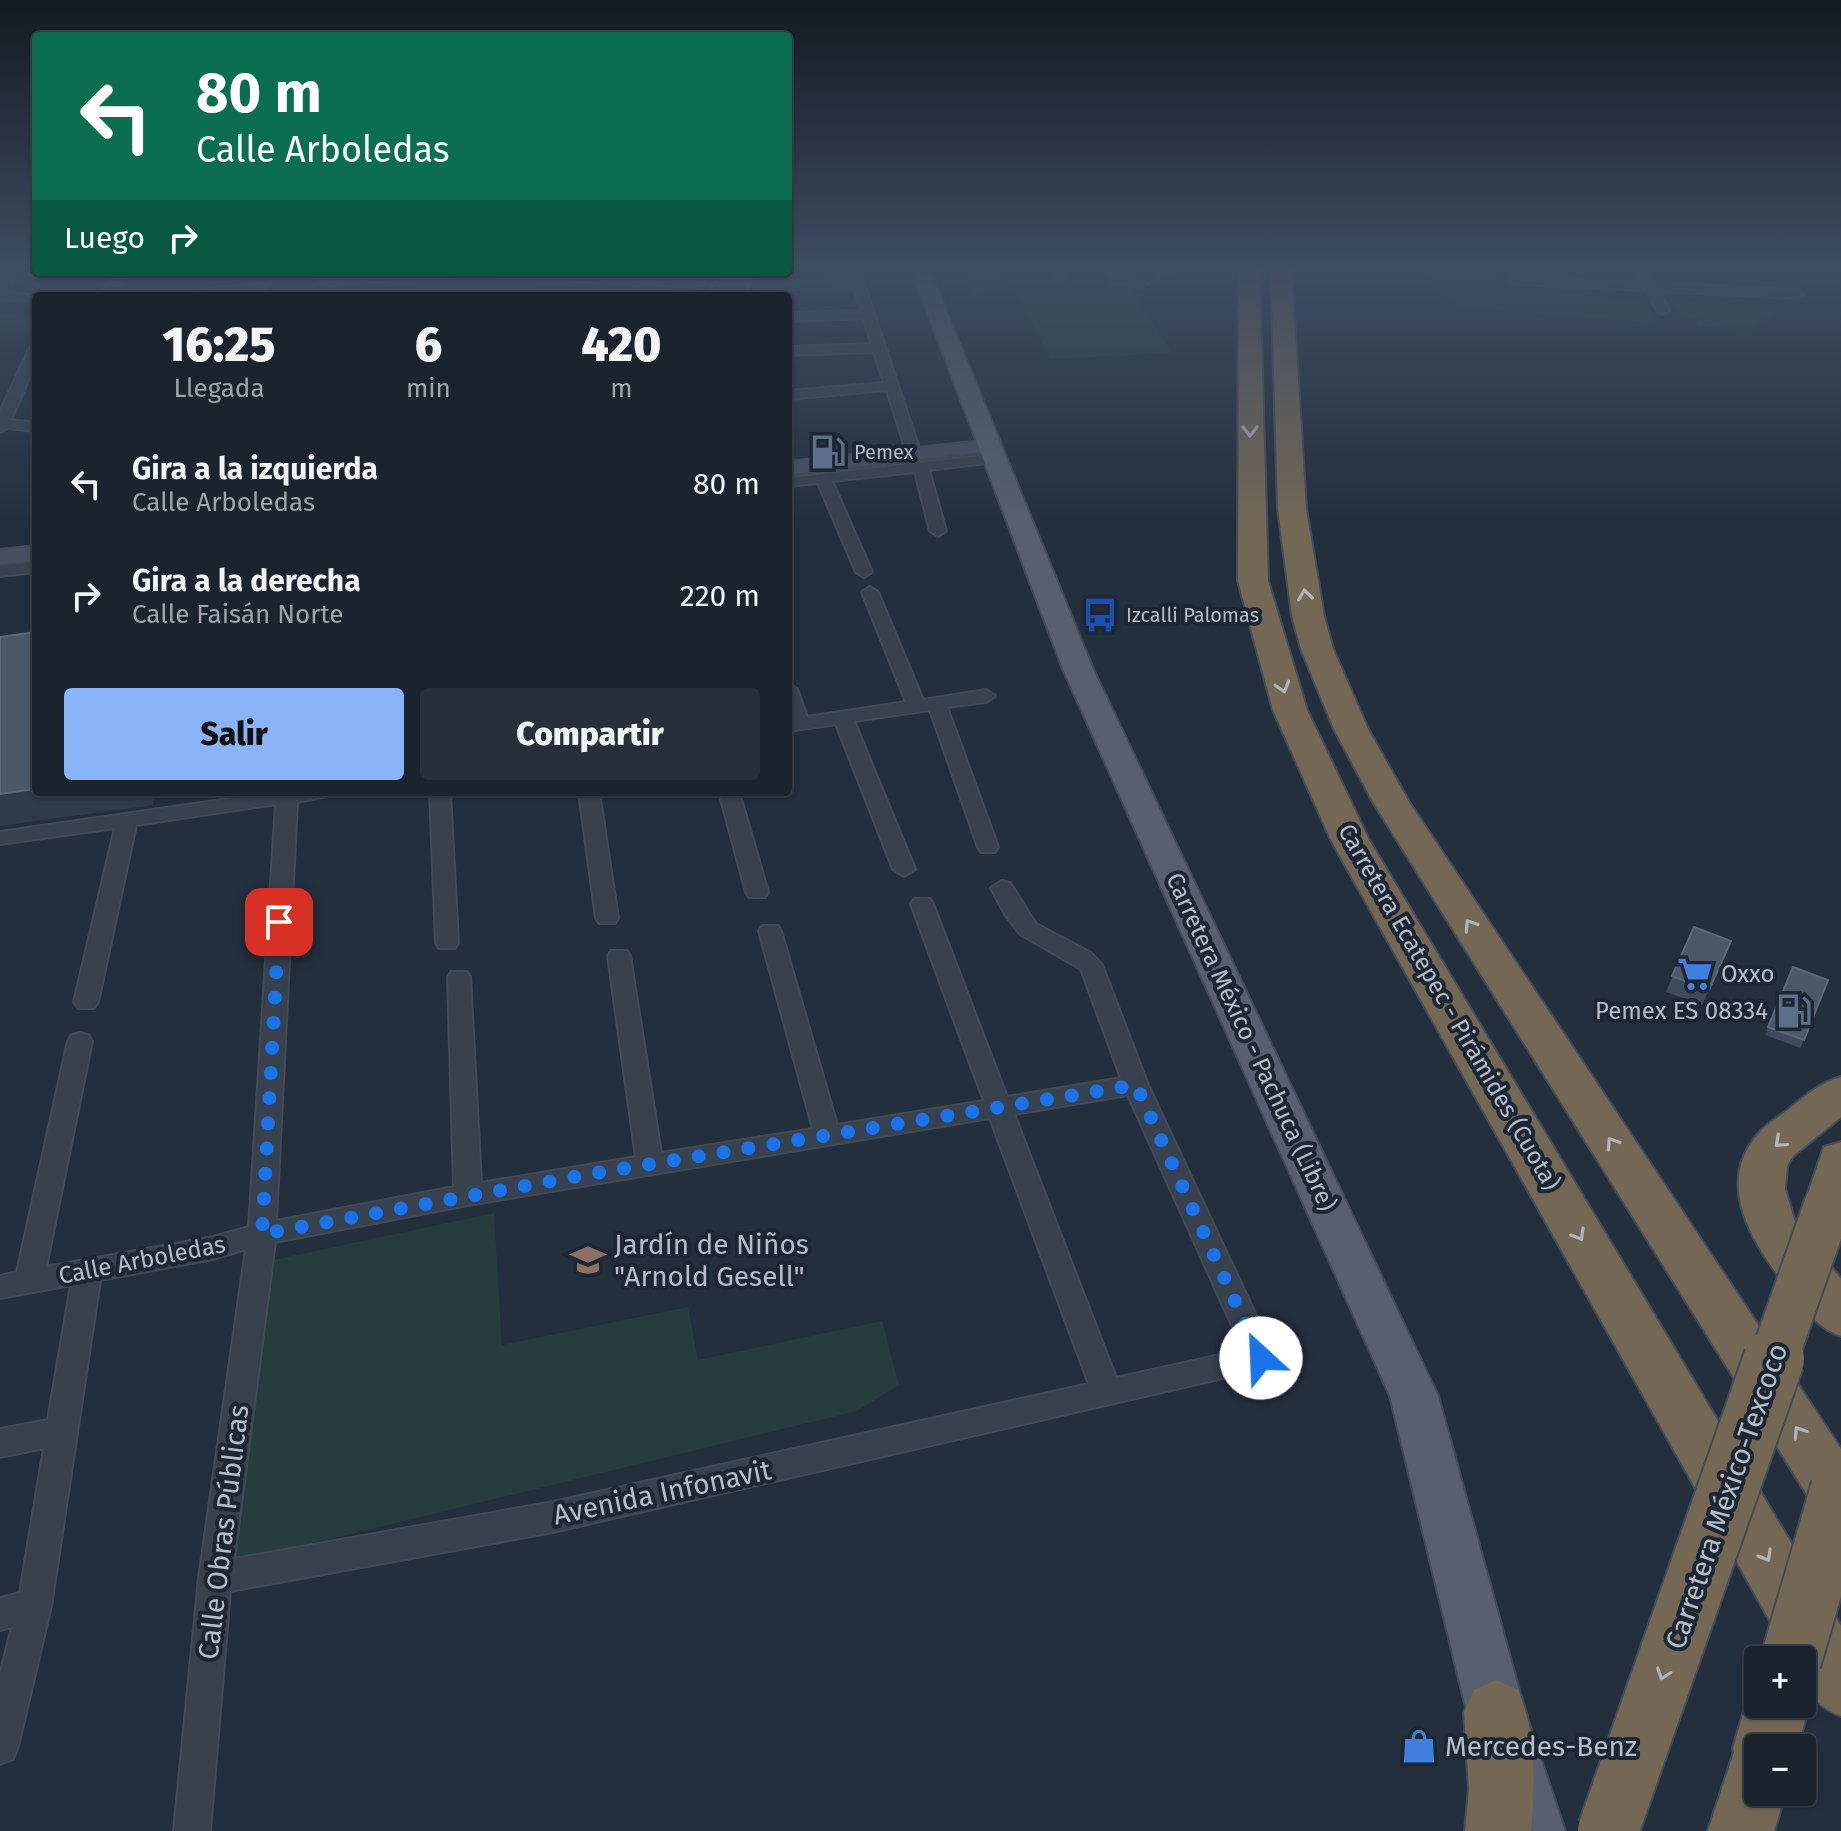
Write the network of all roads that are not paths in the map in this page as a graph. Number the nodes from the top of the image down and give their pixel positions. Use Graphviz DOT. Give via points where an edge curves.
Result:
graph roads {
  1 [pos="881,354"];
  2 [pos="955,354"];
  3 [pos="1250,354"];
  4 [pos="1285,354"];
  5 [pos="32,356"];
  6 [pos="891,386"];
  7 [pos="792,395"];
  8 [pos="1,425"];
  9 [pos="32,427"];
  10 [pos="994,452"];
  11 [pos="918,461"];
  12 [pos="792,468"];
  13 [pos="823,478"];
  14 [pos="792,482"];
  15 [pos="938,531"];
  16 [pos="32,553"];
  17 [pos="0,557"];
  18 [pos="32,567"];
  19 [pos="0,571"];
  20 [pos="864,572"];
  21 [pos="870,592"];
  22 [pos="986,696"];
  23 [pos="937,704"];
  24 [pos="917,707"];
  25 [pos="843,717"];
  26 [pos="794,724"];
  27 [pos="274,796"];
  28 [pos="286,796"];
  29 [pos="440,796"];
  30 [pos="590,796"];
  31 [pos="730,796"];
  32 [pos="127,820"];
  33 [pos="0,838"];
  34 [pos="988,847"];
  35 [pos="904,869"];
  36 [pos="1002,888"];
  37 [pos="757,892"];
  38 [pos="922,904"];
  39 [pos="607,918"];
  40 [pos="770,931"];
  41 [pos="447,943"];
  42 [pos="619,956"];
  43 [pos="459,977"];
  44 [pos="86,1002"];
  45 [pos="80,1041"];
  46 [pos="1136,1085"];
  47 [pos="1841,1093"];
  48 [pos="1001,1117"];
  49 [pos="828,1137"];
  50 [pos="650,1164"];
  51 [pos="1835,1182"];
  52 [pos="468,1195"];
  53 [pos="262,1234"];
  54 [pos="87,1272"];
  55 [pos="29,1281"];
  56 [pos="0,1287"];
  57 [pos="1841,1314"];
  58 [pos="1107,1393"];
  59 [pos="62,1431"];
  60 [pos="0,1443"];
  61 [pos="1841,1489"];
  62 [pos="1841,1498"];
  63 [pos="215,1578"];
  64 [pos="34,1606"];
  65 [pos="0,1614"];
  66 [pos="1795,1646"];
  67 [pos="1841,1685"];
  68 [pos="1496,1712"];
  69 [pos="0,1746"];
  70 [pos="1748,1806"];
  71 [pos="192,1831"];
  72 [pos="1498,1831"];
  73 [pos="1535,1831"];
  74 [pos="1608,1831"];
  75 [pos="1741,1831"];
  1 -- 6 [label="street"];
  2 -- 10 [label="main road, Carretera México - Pachuca (Libre)"];
  3 -- 67 [label="highway, Carretera Ecatepec - Pirámides (Cuota), one-way" via="1253,581 1290,710 1350,840"];
  62 -- 4 [label="highway, one-way" via="1391,802 1351,729 1308,616 1292,509"];
  5 -- 8 [label="street"];
  6 -- 7 [label="street"];
  6 -- 11 [label="street"];
  8 -- 9 [label="street"];
  10 -- 11 [label="main road"];
  10 -- 68 [label="main road, Carretera México - Pachuca (Libre)" via="1078,669 1414,1396"];
  11 -- 12 [label="main road"];
  11 -- 13 [label="street"];
  11 -- 15 [label="street"];
  13 -- 14 [label="street"];
  13 -- 20 [label="street"];
  16 -- 17 [label="main road"];
  18 -- 19 [label="street"];
  21 -- 24 [label="street"];
  22 -- 23 [label="street"];
  23 -- 24 [label="street"];
  23 -- 34 [label="street"];
  24 -- 25 [label="street"];
  25 -- 26 [label="street"];
  25 -- 35 [label="street"];
  27 -- 32 [label="street"];
  28 -- 53 [label="street, Calle Obras Públicas"];
  29 -- 41 [label="street"];
  30 -- 39 [label="street"];
  31 -- 37 [label="street"];
  32 -- 33 [label="street"];
  32 -- 44 [label="street"];
  36 -- 46 [label="street" via="1020,922 1091,965"];
  38 -- 48 [label="street"];
  40 -- 49 [label="street"];
  42 -- 50 [label="street"];
  43 -- 52 [label="street"];
  45 -- 55 [label="street"];
  46 -- 48 [label="street, Calle Arboledas"];
  46 -- 58 [label="street, Avenida Infonavit" via="1261,1358"];
  47 -- 57 [label="highway, one-way" via="1776,1144 1760,1176 1762,1202 1773,1228"];
  48 -- 49 [label="street, Calle Arboledas"];
  48 -- 58 [label="street"];
  49 -- 50 [label="street, Calle Arboledas"];
  50 -- 52 [label="street, Calle Arboledas"];
  51 -- 74 [label="highway, Carretera México-Texcoco, one-way, bridge"];
  52 -- 53 [label="street, Calle Arboledas"];
  53 -- 54 [label="street, Calle Arboledas"];
  53 -- 63 [label="street, Calle Obras Públicas"];
  54 -- 55 [label="street, Calle Arboledas"];
  54 -- 59 [label="street"];
  55 -- 56 [label="street, Calle Arboledas"];
  58 -- 63 [label="street, Avenida Infonavit" via="553,1517"];
  59 -- 60 [label="street"];
  59 -- 64 [label="street"];
  61 -- 66 [label="highway, bridge"];
  63 -- 71 [label="street, Calle Obras Públicas"];
  64 -- 65 [label="street"];
  64 -- 69 [label="street"];
  68 -- 72 [label="highway" via="1501,1763"];
  68 -- 73 [label="main road, Carretera México - Pachuca (Libre)"];
  70 -- 75 [label="highway"];
}
